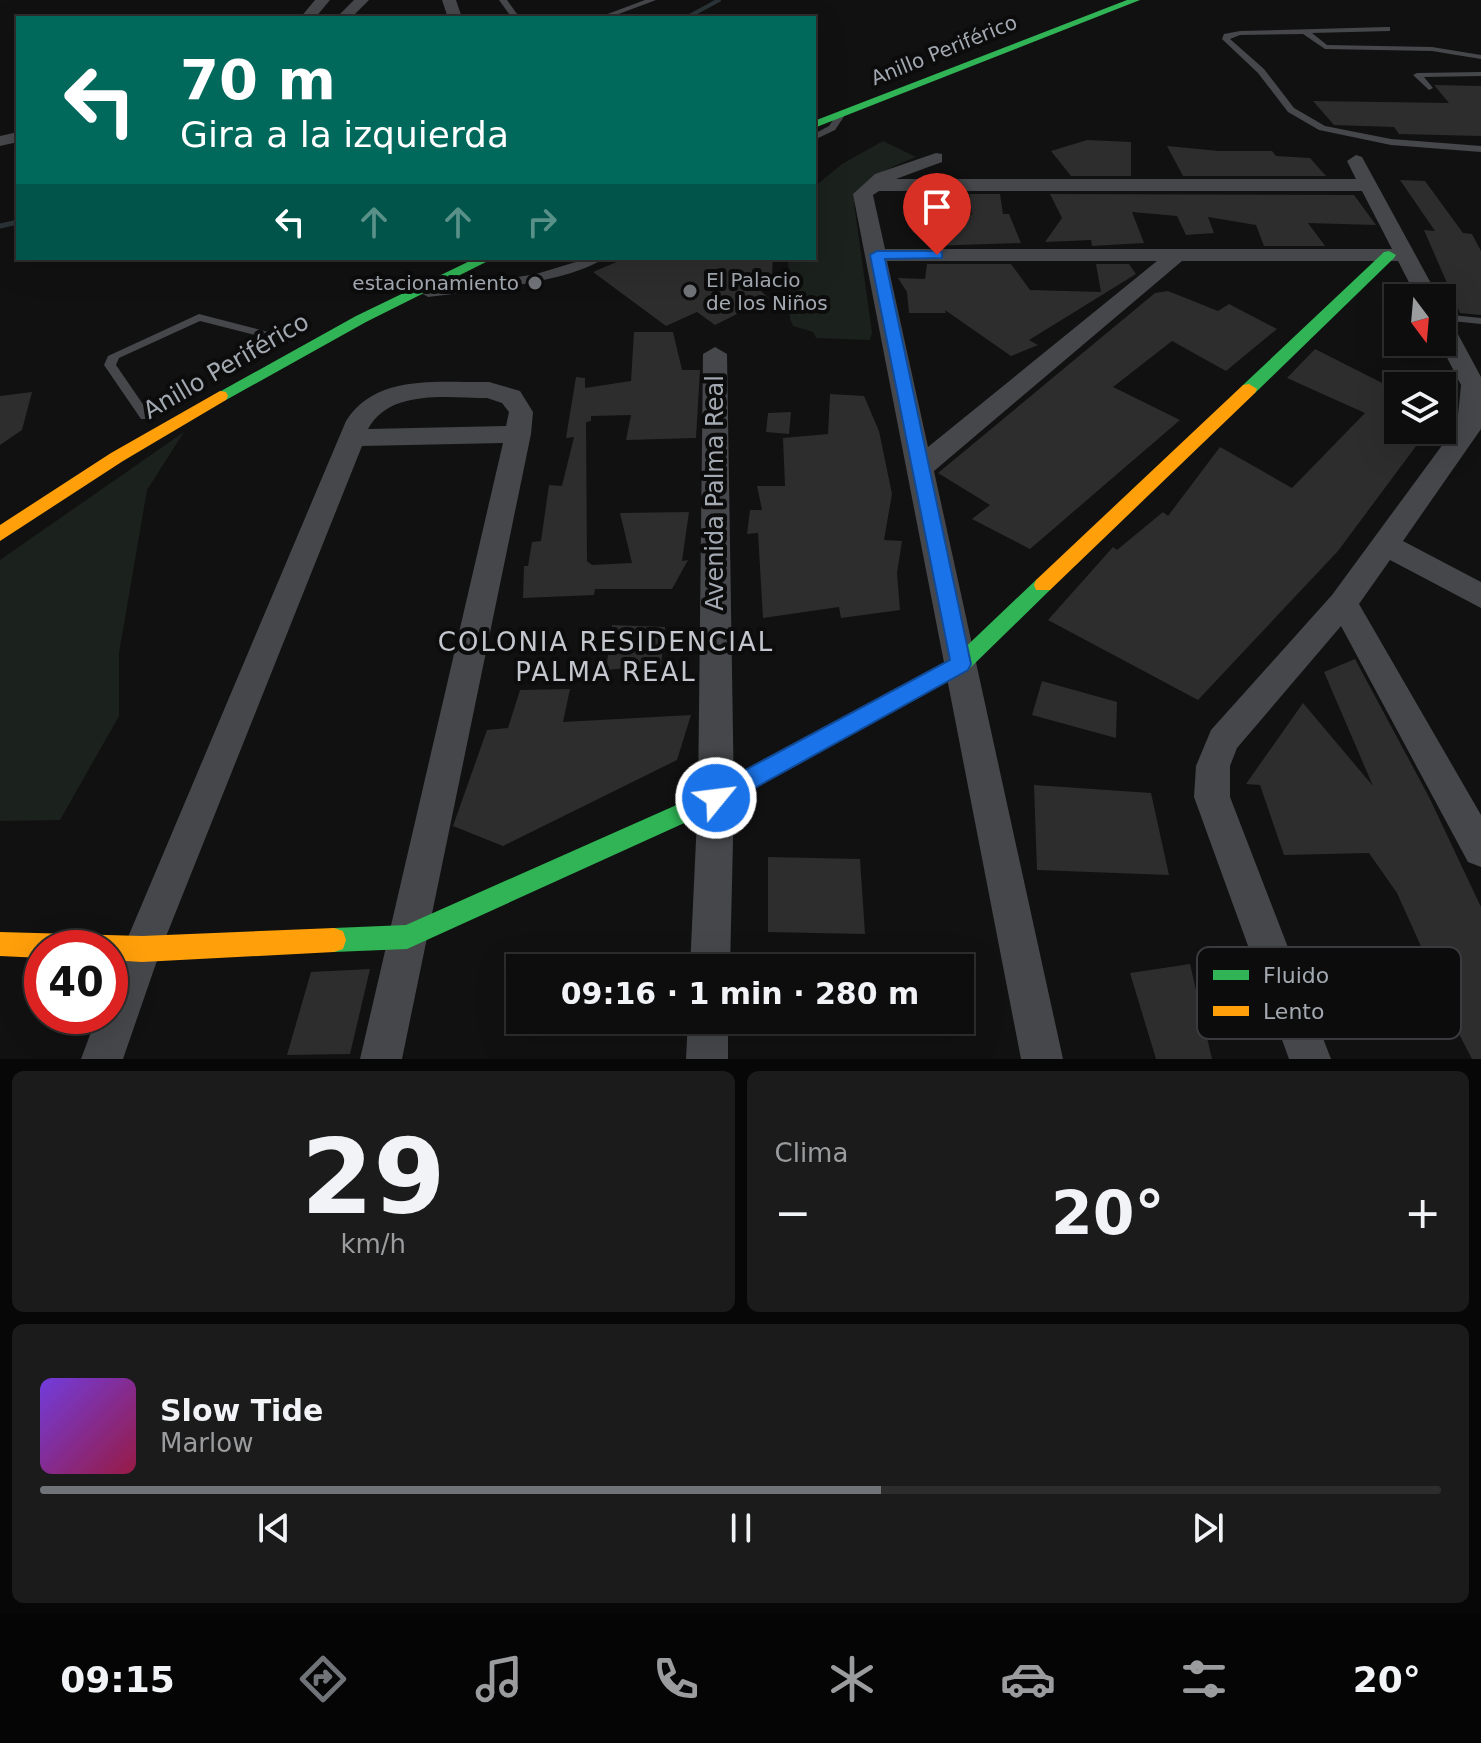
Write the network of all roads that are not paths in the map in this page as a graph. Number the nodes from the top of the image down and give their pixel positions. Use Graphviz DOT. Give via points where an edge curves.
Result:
graph roads {
  1 [pos="323,0"];
  2 [pos="362,0"];
  3 [pos="652,0"];
  4 [pos="1102,0"];
  5 [pos="1135,0"];
  6 [pos="309,16"];
  7 [pos="345,16"];
  8 [pos="607,16"];
  9 [pos="1387,29"];
  10 [pos="1304,31"];
  11 [pos="1432,49"];
  12 [pos="1480,58"];
  13 [pos="1457,74"];
  14 [pos="1481,74"];
  15 [pos="1429,88"];
  16 [pos="816,110"];
  17 [pos="841,115"];
  18 [pos="816,124"];
  19 [pos="816,136"];
  20 [pos="1481,149"];
  21 [pos="936,158"];
  22 [pos="1356,161"];
  23 [pos="874,185"];
  24 [pos="1367,185"];
  25 [pos="877,255"];
  26 [pos="1177,255"];
  27 [pos="1397,255"];
  28 [pos="446,260"];
  29 [pos="483,260"];
  30 [pos="594,260"];
  31 [pos="1418,284"];
  32 [pos="402,298"];
  33 [pos="1456,318"];
  34 [pos="1481,321"];
  35 [pos="287,340"];
  36 [pos="1456,349"];
  37 [pos="715,354"];
  38 [pos="1477,386"];
  39 [pos="184,395"];
  40 [pos="145,416"];
  41 [pos="518,434"];
  42 [pos="350,438"];
  43 [pos="920,468"];
  44 [pos="0,534"];
  45 [pos="1386,545"];
  46 [pos="1481,596"];
  47 [pos="1343,603"];
  48 [pos="961,664"];
  49 [pos="716,798"];
  50 [pos="1469,807"];
  51 [pos="1481,850"];
  52 [pos="407,937"];
  53 [pos="0,944"];
  54 [pos="1268,947"];
  55 [pos="142,949"];
  56 [pos="710,954"];
  57 [pos="708,1034"];
  58 [pos="1303,1039"];
  59 [pos="102,1059"];
  60 [pos="381,1059"];
  61 [pos="707,1059"];
  62 [pos="1042,1059"];
  63 [pos="1310,1059"];
  1 -- 6 [label="street"];
  2 -- 7 [label="street"];
  3 -- 8 [label="lane"];
  4 -- 16 [label="main road, Anillo Periférico"];
  5 -- 17 [label="main road, Anillo Periférico"];
  9 -- 10 [label="lane"];
  10 -- 11 [label="lane" via="1325,47"];
  10 -- 20 [label="lane" via="1232,34 1226,39 1261,71 1291,110 1322,128 1391,142"];
  11 -- 12 [label="lane"];
  11 -- 13 [label="lane"];
  13 -- 14 [label="lane"];
  13 -- 15 [label="lane" via="1417,75"];
  17 -- 18 [label="main road, Anillo Periférico"];
  17 -- 19 [label="lane" via="832,128"];
  21 -- 23 [label="street"];
  22 -- 24 [label="street"];
  23 -- 24 [label="street"];
  23 -- 25 [label="street" via="863,194"];
  24 -- 27 [label="street"];
  25 -- 26 [label="street"];
  25 -- 43 [label="street"];
  26 -- 27 [label="street"];
  26 -- 43 [label="street"];
  27 -- 31 [label="street"];
  27 -- 48 [label="main road"];
  28 -- 35 [label="main road, Anillo Periférico"];
  29 -- 32 [label="main road, Anillo Periférico"];
  30 -- 32 [label="lane" via="534,280"];
  32 -- 44 [label="main road, Anillo Periférico" via="182,417"];
  33 -- 34 [label="lane"];
  35 -- 39 [label="main road, Anillo Periférico"];
  35 -- 40 [label="lane" via="199,317 114,356 110,365"];
  36 -- 38 [label="street"];
  37 -- 49 [label="street, Avenida Palma Real"];
  38 -- 45 [label="street" via="1470,426"];
  41 -- 42 [label="street"];
  41 -- 42 [label="street" via="521,412 511,397 489,390 407,391 377,403"];
  41 -- 52 [label="street"];
  42 -- 55 [label="street"];
  43 -- 48 [label="street"];
  45 -- 46 [label="street"];
  45 -- 47 [label="street"];
  47 -- 50 [label="street"];
  47 -- 54 [label="street" via="1223,740 1213,766 1212,797"];
  48 -- 49 [label="main road"];
  48 -- 62 [label="street"];
  49 -- 52 [label="main road"];
  49 -- 56 [label="street, Avenida Palma Real"];
  50 -- 51 [label="street"];
  52 -- 55 [label="main road"];
  52 -- 60 [label="street"];
  53 -- 55 [label="main road"];
  55 -- 59 [label="street"];
  57 -- 61 [label="street"];
  58 -- 63 [label="street"];
}
